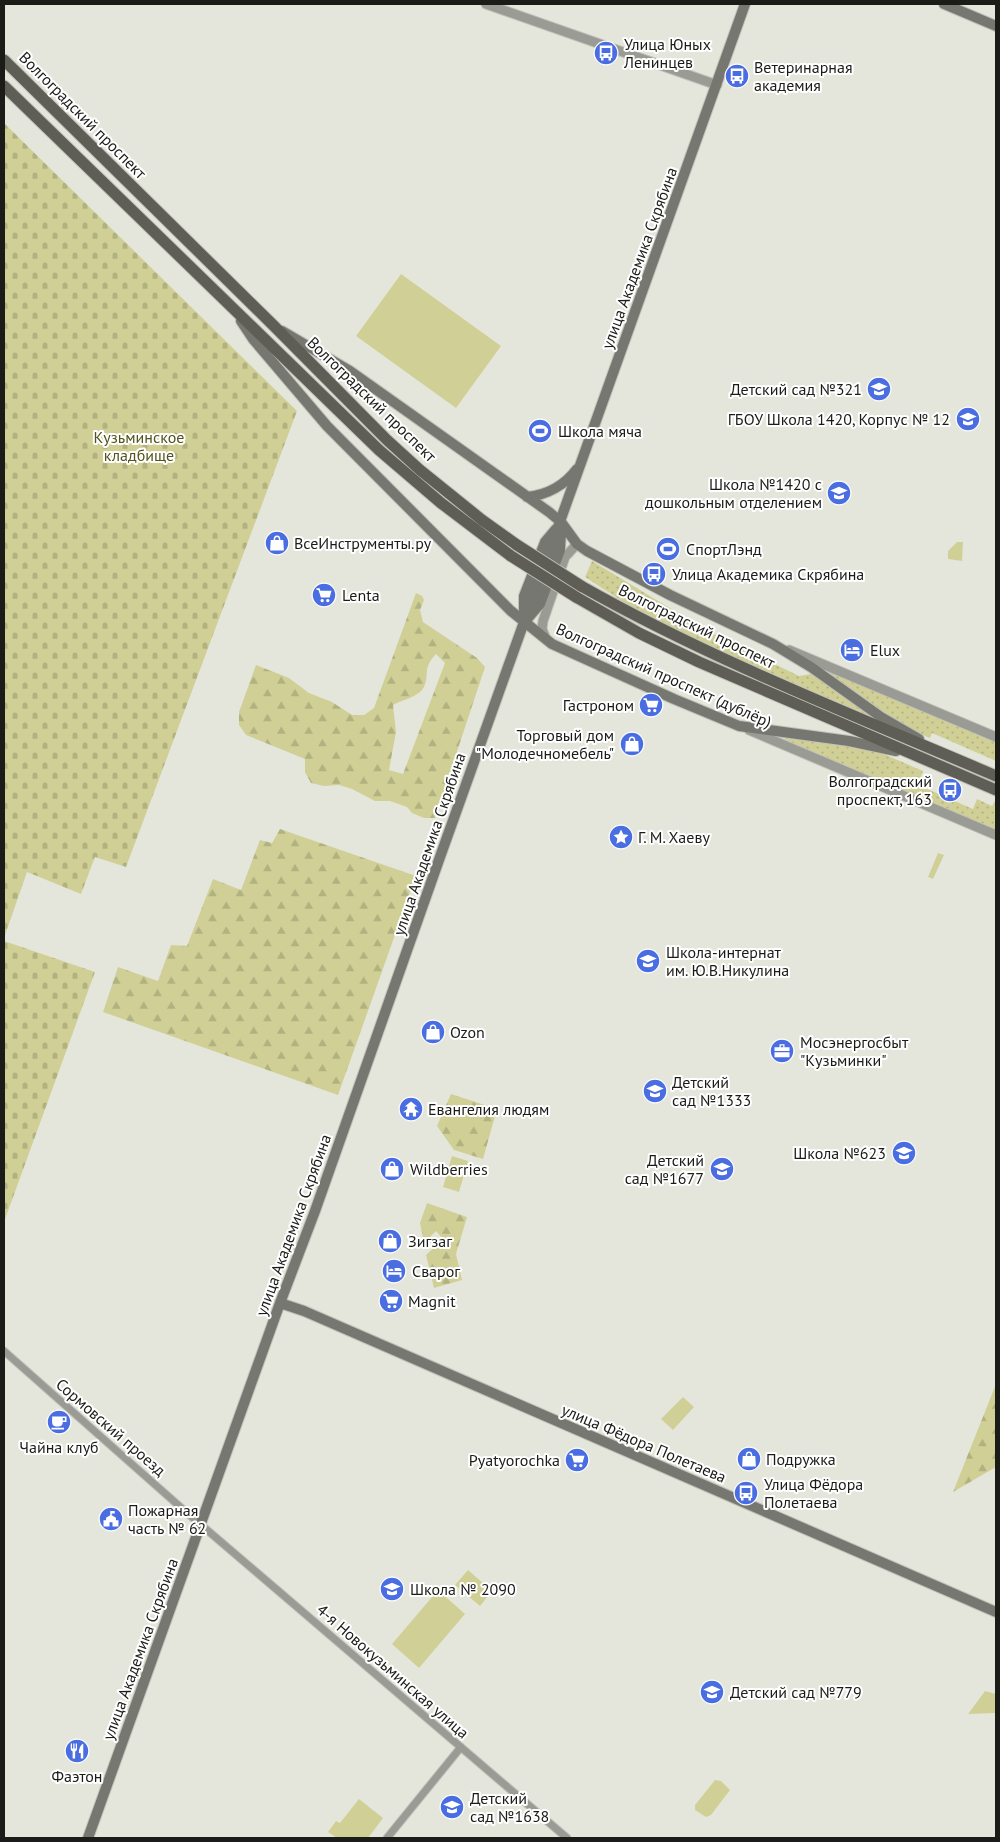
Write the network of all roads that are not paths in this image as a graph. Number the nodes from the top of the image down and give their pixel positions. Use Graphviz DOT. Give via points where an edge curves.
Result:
graph roads {
  1 [pos="486,4"];
  2 [pos="745,4"];
  3 [pos="944,4"];
  4 [pos="996,26"];
  5 [pos="4,60"];
  6 [pos="717,85"];
  7 [pos="4,86"];
  8 [pos="234,309"];
  9 [pos="274,326"];
  10 [pos="581,465"];
  11 [pos="527,497"];
  12 [pos="561,522"];
  13 [pos="577,544"];
  14 [pos="578,591"];
  15 [pos="524,622"];
  16 [pos="546,639"];
  17 [pos="773,644"];
  18 [pos="739,726"];
  19 [pos="996,737"];
  20 [pos="955,758"];
  21 [pos="925,760"];
  22 [pos="996,776"];
  23 [pos="996,790"];
  24 [pos="996,835"];
  25 [pos="280,1303"];
  26 [pos="4,1352"];
  27 [pos="201,1524"];
  28 [pos="996,1612"];
  29 [pos="461,1747"];
  30 [pos="88,1838"];
  31 [pos="387,1838"];
  32 [pos="567,1838"];
  1 -- 6 [label="street"];
  2 -- 6 [label="main road, улица Академика Скрябина"];
  3 -- 4 [label="main road"];
  5 -- 9 [label="main road, Волгоградский проспект"];
  6 -- 10 [label="main road, улица Академика Скрябина"];
  7 -- 8 [label="main road, Волгоградский проспект"];
  8 -- 14 [label="main road, Волгоградский проспект, bridge" via="406,475 511,556"];
  8 -- 15 [label="main road, Волгоградский проспект (дублёр)" via="253,339 327,426"];
  9 -- 11 [label="main road" via="350,371"];
  9 -- 14 [label="main road, Волгоградский проспект, bridge" via="387,440 427,475"];
  10 -- 11 [label="main road" via="558,487"];
  10 -- 12 [label="main road, улица Академика Скрябина"];
  11 -- 12 [label="main road"];
  12 -- 13 [label="main road"];
  12 -- 15 [label="main road, улица Академика Скрябина" via="545,542 524,596"];
  12 -- 15 [label="main road, улица Академика Скрябина" via="560,550 540,604"];
  13 -- 16 [label="street" via="565,557 543,621"];
  13 -- 17 [label="main road" via="639,580"];
  14 -- 20 [label="main road, Волгоградский проспект" via="715,656"];
  14 -- 21 [label="main road, Волгоградский проспект" via="610,617 698,662"];
  15 -- 16 [label="main road, Волгоградский проспект (дублёр)"];
  15 -- 25 [label="main road, улица Академика Скрябина" via="316,1211"];
  16 -- 18 [label="main road, Волгоградский проспект (дублёр)"];
  17 -- 19 [label="street"];
  17 -- 20 [label="main road" via="811,667 881,718"];
  18 -- 21 [label="main road" via="867,744"];
  18 -- 24 [label="street, Волгоградский проспект (дублёр)"];
  20 -- 22 [label="main road, Волгоградский проспект"];
  21 -- 23 [label="main road, Волгоградский проспект"];
  25 -- 27 [label="main road, улица Академика Скрябина"];
  25 -- 28 [label="main road, улица Фёдора Полетаева"];
  26 -- 27 [label="street, Сормовский проезд"];
  27 -- 29 [label="street, 4-я Новокузьминская улица"];
  27 -- 30 [label="main road, улица Академика Скрябина"];
  29 -- 31 [label="street"];
  29 -- 32 [label="street, 4-я Новокузьминская улица"];
}
